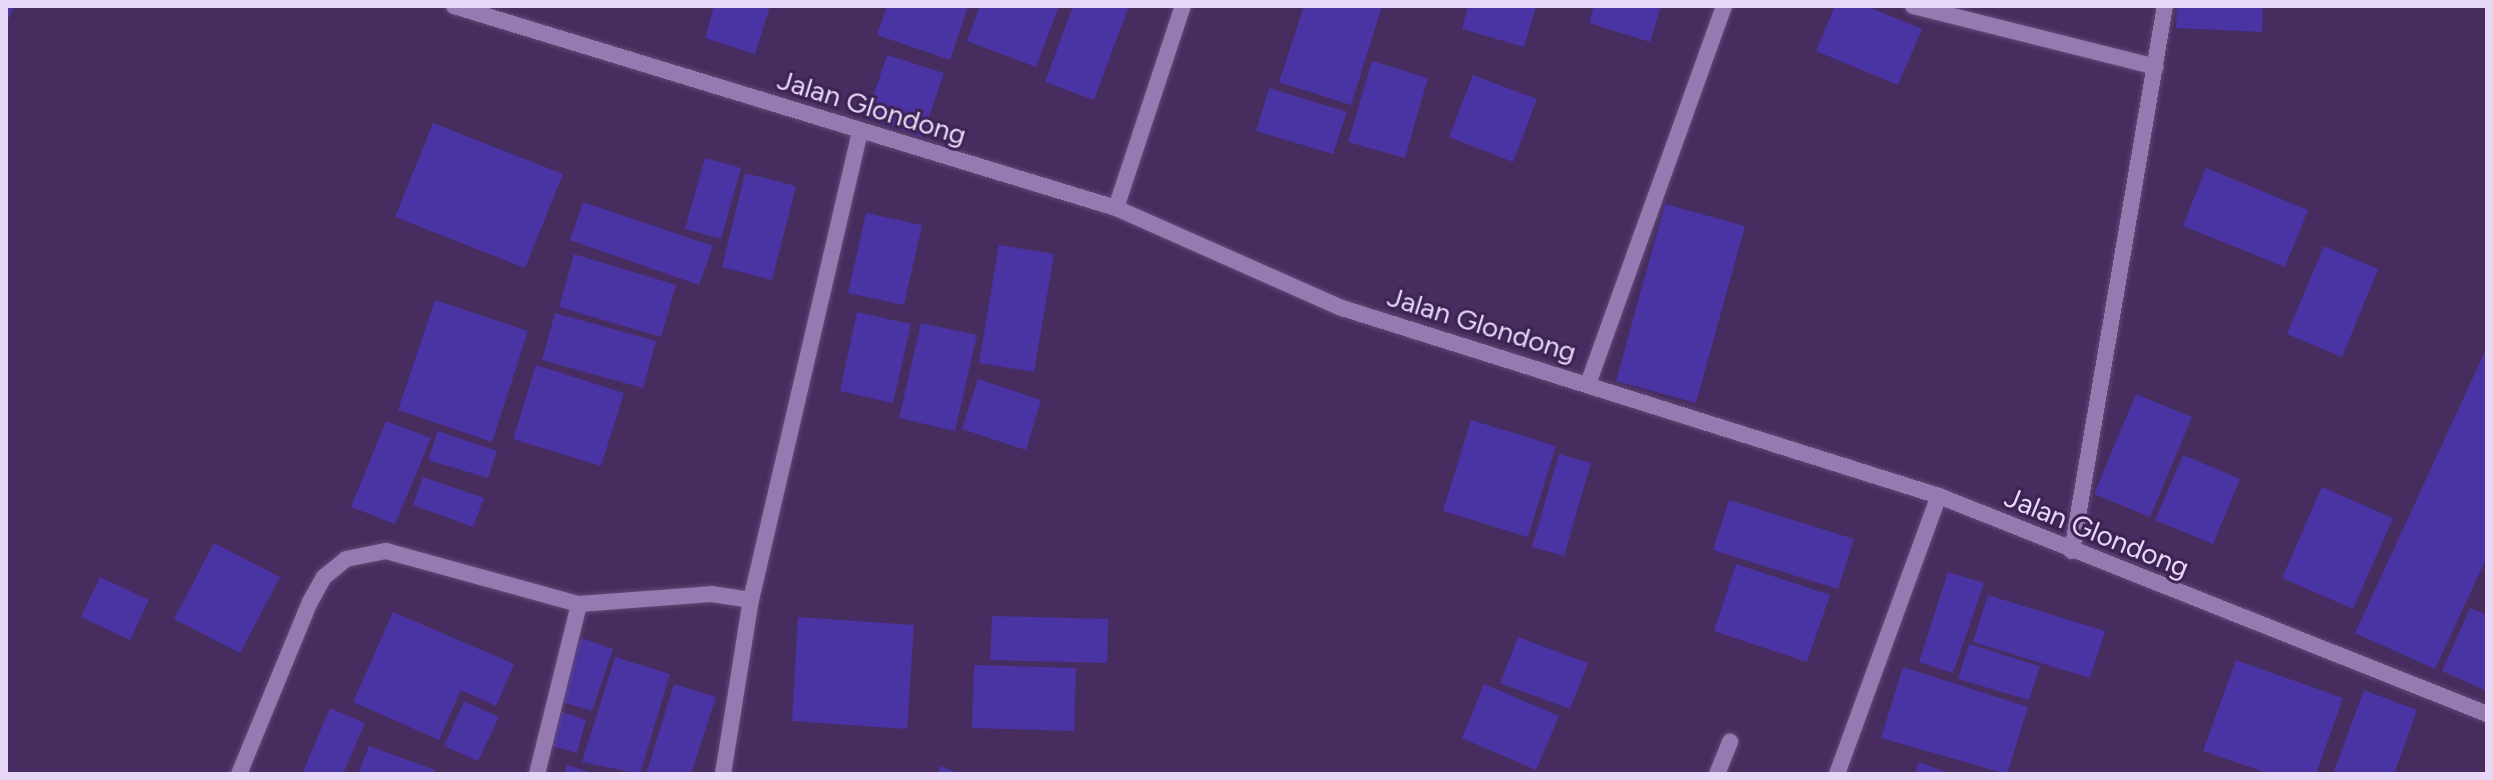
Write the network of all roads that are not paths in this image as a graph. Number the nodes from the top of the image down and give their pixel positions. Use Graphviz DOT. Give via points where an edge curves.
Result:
graph roads {
  1 [pos="454,6"];
  2 [pos="1183,6"];
  3 [pos="1724,6"];
  4 [pos="1913,6"];
  5 [pos="2165,6"];
  6 [pos="2155,67"];
  7 [pos="860,131"];
  8 [pos="1116,208"];
  9 [pos="1588,384"];
  10 [pos="1939,496"];
  11 [pos="2072,551"];
  12 [pos="751,600"];
  13 [pos="579,604"];
  14 [pos="2487,714"];
  15 [pos="1730,741"];
  16 [pos="239,774"];
  17 [pos="537,774"];
  18 [pos="723,774"];
  19 [pos="1717,774"];
  20 [pos="1837,774"];
  1 -- 7 [label="street, Jalan Glondong"];
  2 -- 8 [label="street"];
  3 -- 9 [label="street"];
  4 -- 6 [label="street"];
  5 -- 6 [label="street"];
  6 -- 11 [label="street"];
  7 -- 8 [label="street, Jalan Glondong"];
  7 -- 12 [label="street"];
  8 -- 9 [label="street, Jalan Glondong" via="1342,308"];
  9 -- 10 [label="street, Jalan Glondong"];
  10 -- 11 [label="street, Jalan Glondong"];
  10 -- 20 [label="street"];
  11 -- 14 [label="street, Jalan Glondong"];
  12 -- 13 [label="street" via="711,594"];
  12 -- 18 [label="street"];
  13 -- 16 [label="street" via="386,551 346,559 324,577 310,602"];
  13 -- 17 [label="street"];
  15 -- 19 [label="street"];
}
